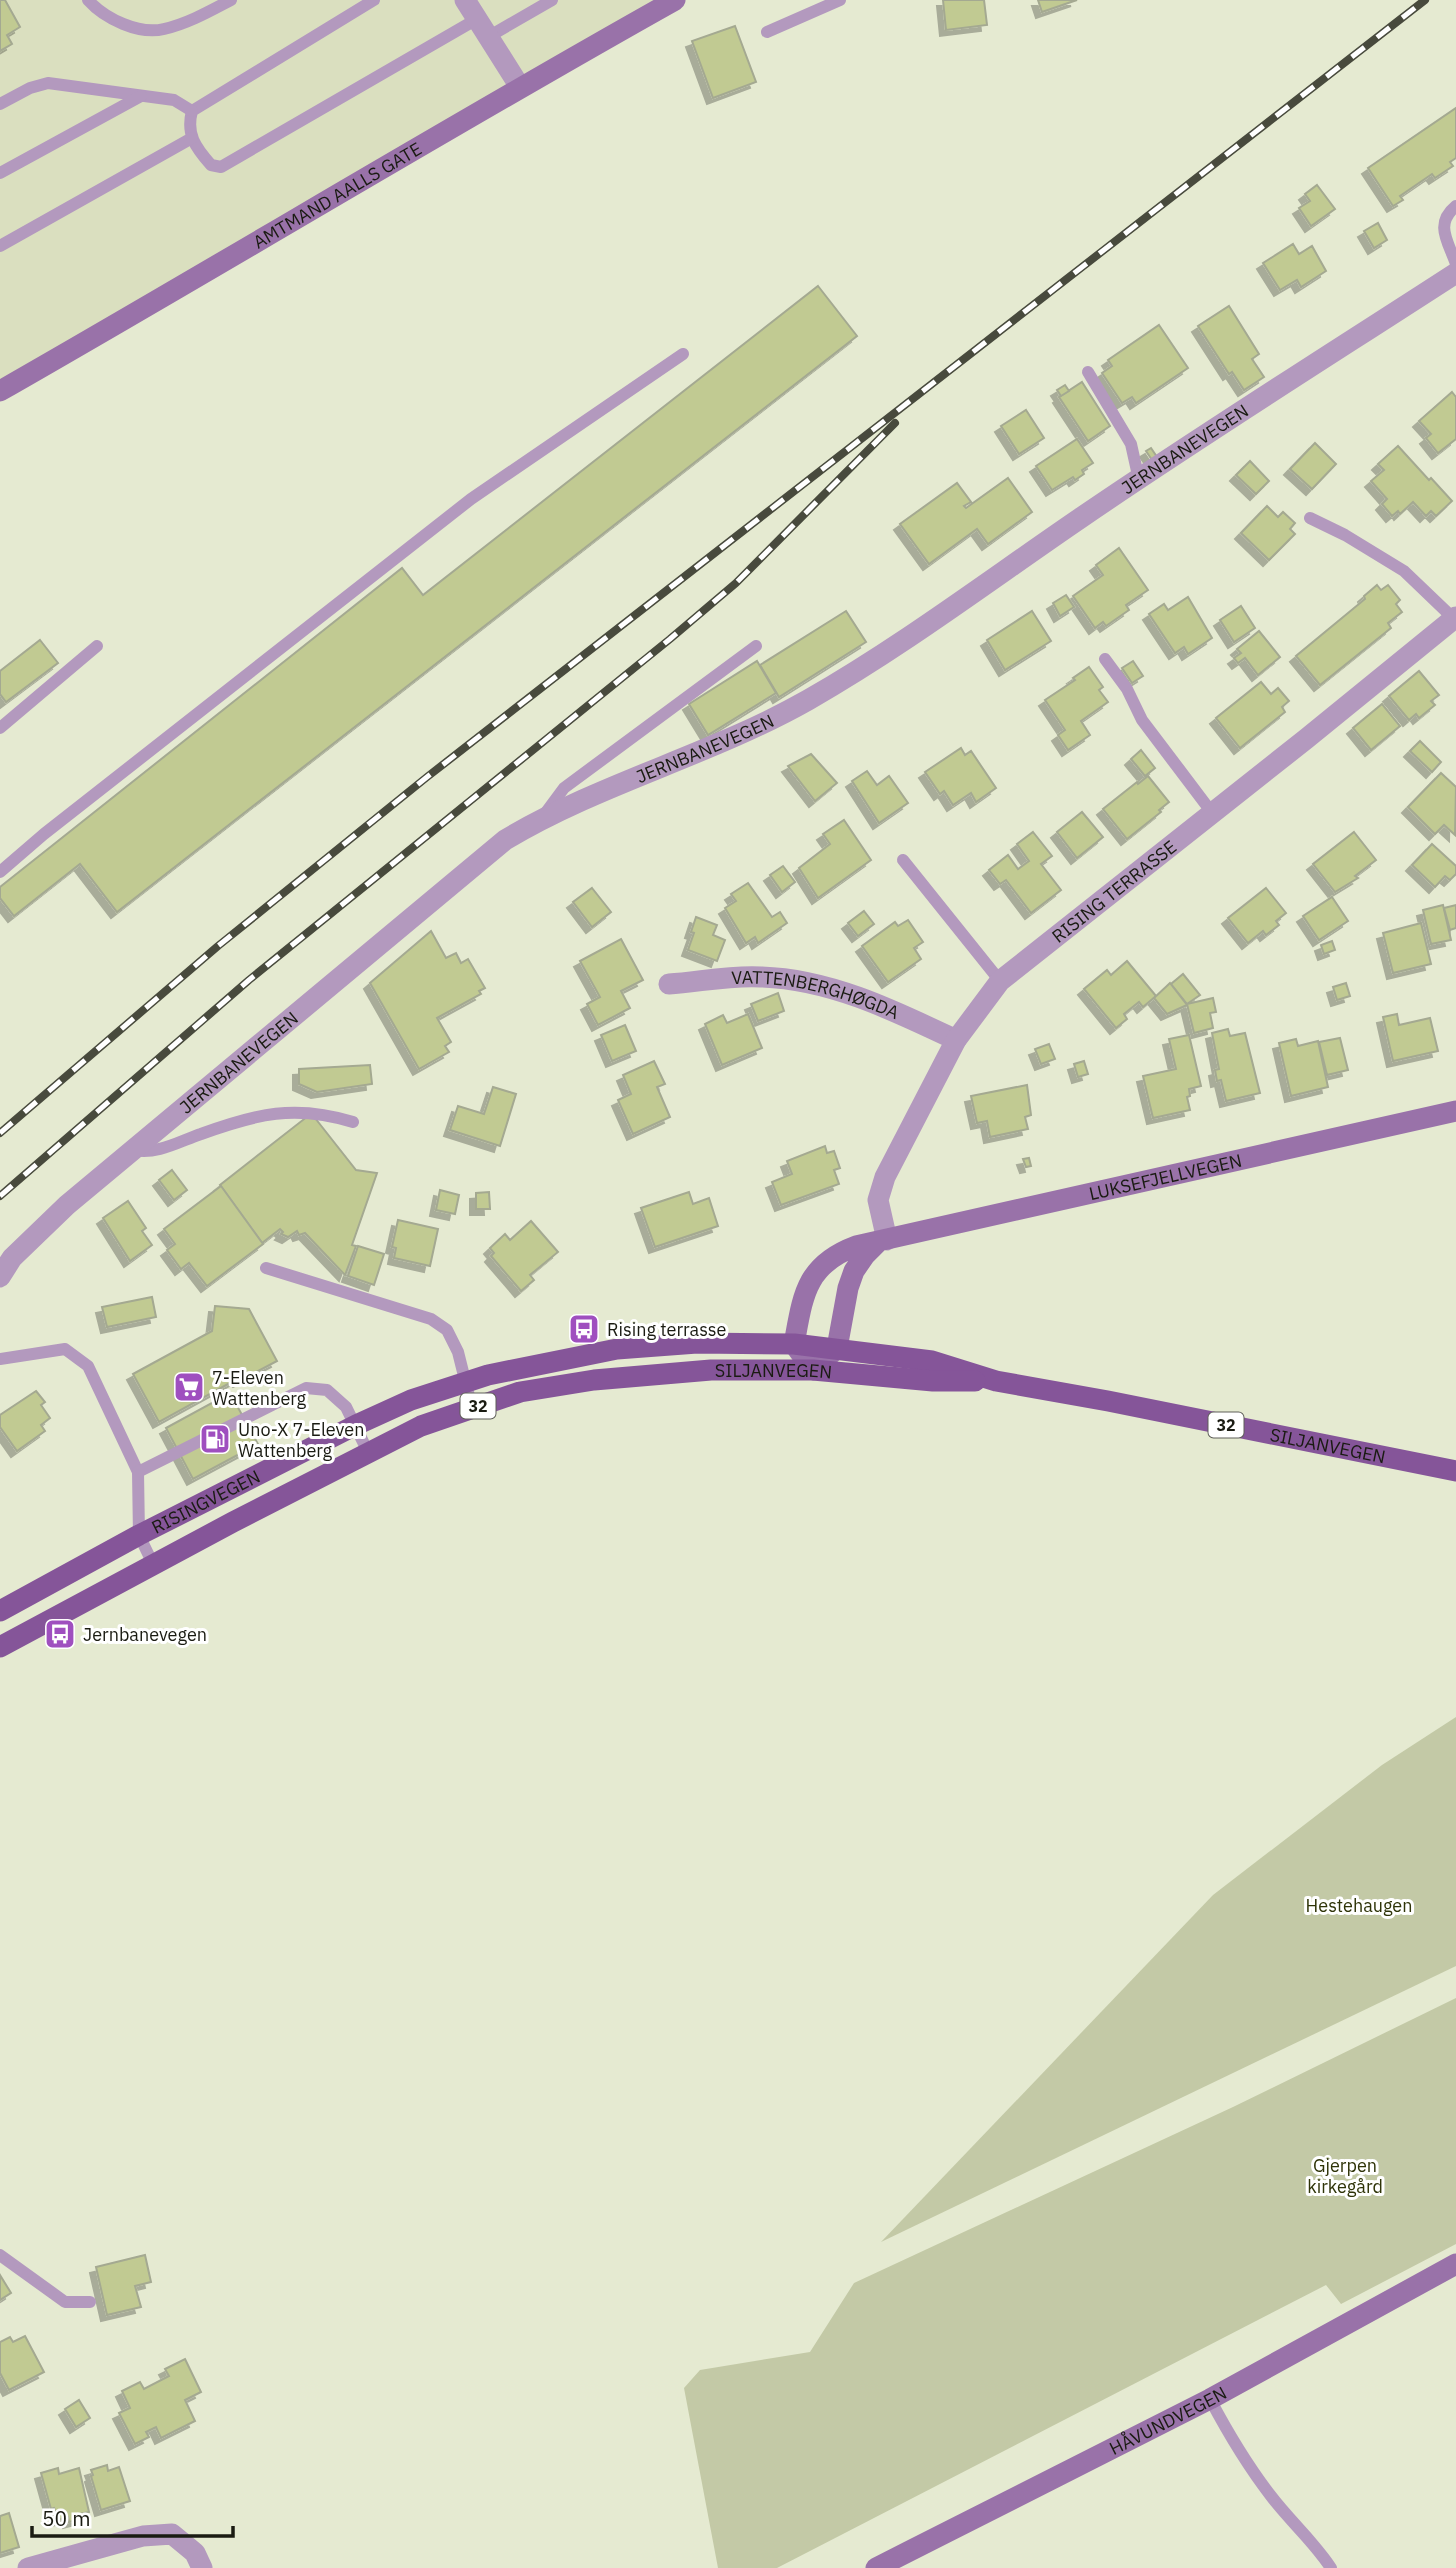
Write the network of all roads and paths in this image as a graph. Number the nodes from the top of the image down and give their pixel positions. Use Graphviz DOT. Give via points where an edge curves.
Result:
graph roads {
  1 [pos="88,0"];
  2 [pos="231,0"];
  3 [pos="374,0"];
  4 [pos="465,0"];
  5 [pos="552,0"];
  6 [pos="675,0"];
  7 [pos="840,0"];
  8 [pos="483,28"];
  9 [pos="767,32"];
  10 [pos="520,87"];
  11 [pos="141,96"];
  12 [pos="0,104"];
  13 [pos="192,111"];
  14 [pos="192,138"];
  15 [pos="0,173"];
  16 [pos="1456,206"];
  17 [pos="0,246"];
  18 [pos="1456,264"];
  19 [pos="1456,273"];
  20 [pos="683,354"];
  21 [pos="1088,372"];
  22 [pos="0,391"];
  23 [pos="1139,480"];
  24 [pos="1310,518"];
  25 [pos="1455,619"];
  26 [pos="97,646"];
  27 [pos="756,646"];
  28 [pos="1105,659"];
  29 [pos="0,728"];
  30 [pos="1213,814"];
  31 [pos="542,818"];
  32 [pos="903,860"];
  33 [pos="0,872"];
  34 [pos="1000,981"];
  35 [pos="669,984"];
  36 [pos="956,1040"];
  37 [pos="1456,1111"];
  38 [pos="353,1122"];
  39 [pos="134,1150"];
  40 [pos="882,1241"];
  41 [pos="266,1268"];
  42 [pos="0,1278"];
  43 [pos="794,1344"];
  44 [pos="837,1348"];
  45 [pos="617,1349"];
  46 [pos="0,1359"];
  47 [pos="813,1370"];
  48 [pos="594,1380"];
  49 [pos="996,1381"];
  50 [pos="465,1382"];
  51 [pos="472,1408"];
  52 [pos="356,1425"];
  53 [pos="368,1452"];
  54 [pos="1456,1471"];
  55 [pos="138,1472"];
  56 [pos="139,1535"];
  57 [pos="153,1564"];
  58 [pos="0,1611"];
  59 [pos="0,1647"];
  60 [pos="0,2255"];
  61 [pos="1456,2264"];
  62 [pos="90,2302"];
  63 [pos="1210,2399"];
  64 [pos="27,2568"];
  65 [pos="202,2568"];
  66 [pos="876,2568"];
  67 [pos="1331,2568"];
  1 -- 2 [label="lane" via="111,18 135,28 162,30"];
  3 -- 13 [label="lane"];
  4 -- 8 [label="street"];
  5 -- 8 [label="lane"];
  6 -- 10 [label="main road, AMTMAND AALLS GATE"];
  7 -- 9 [label="lane"];
  8 -- 10 [label="street"];
  8 -- 14 [label="lane" via="221,167 211,165"];
  10 -- 22 [label="main road, AMTMAND AALLS GATE"];
  11 -- 12 [label="lane" via="48,83"];
  11 -- 13 [label="lane" via="174,100"];
  11 -- 15 [label="lane"];
  13 -- 14 [label="lane" via="188,126"];
  14 -- 17 [label="lane"];
  16 -- 18 [label="lane" via="1442,225"];
  19 -- 23 [label="street, JERNBANEVEGEN"];
  20 -- 33 [label="lane" via="471,499"];
  21 -- 23 [label="lane" via="1130,444"];
  23 -- 31 [label="street, JERNBANEVEGEN" via="895,648 808,700 743,735"];
  24 -- 25 [label="lane" via="1404,571"];
  25 -- 30 [label="street, RISING TERRASSE"];
  26 -- 29 [label="lane"];
  27 -- 31 [label="lane" via="564,788"];
  28 -- 30 [label="lane" via="1142,720"];
  30 -- 34 [label="street, RISING TERRASSE"];
  31 -- 39 [label="street, JERNBANEVEGEN" via="505,840"];
  32 -- 34 [label="lane"];
  34 -- 36 [label="street, RISING TERRASSE"];
  35 -- 36 [label="street, VATTENBERGHØGDA" via="760,976 810,984 888,1007"];
  36 -- 40 [label="street, RISING TERRASSE" via="885,1177 878,1200"];
  37 -- 40 [label="main road, LUKSEFJELLVEGEN"];
  38 -- 39 [label="lane" via="306,1112 270,1113 159,1149"];
  39 -- 42 [label="street, JERNBANEVEGEN" via="58,1213 12,1258"];
  40 -- 43 [label="main road, LUKSEFJELLVEGEN" via="842,1251 817,1272 804,1292"];
  40 -- 44 [label="main road" via="864,1255 854,1271"];
  41 -- 50 [label="lane" via="432,1319 447,1331"];
  43 -- 44 [label="main road, SILJANVEGEN / 32"];
  43 -- 45 [label="main road, SILJANVEGEN / 32" via="697,1343"];
  43 -- 47 [label="main road"];
  44 -- 47 [label="main road"];
  44 -- 49 [label="main road, SILJANVEGEN / 32" via="932,1361"];
  45 -- 50 [label="main road, RISINGVEGEN / 32"];
  46 -- 55 [label="lane" via="65,1349 88,1366"];
  47 -- 48 [label="main road, SILJANVEGEN / 32" via="711,1370"];
  47 -- 49 [label="main road, SILJANVEGEN / 32" via="933,1381"];
  48 -- 51 [label="main road, RISINGVEGEN / 32" via="520,1392"];
  49 -- 54 [label="main road, SILJANVEGEN / 32"];
  50 -- 51 [label="lane"];
  50 -- 52 [label="main road, RISINGVEGEN / 32"];
  51 -- 53 [label="main road, RISINGVEGEN / 32"];
  52 -- 53 [label="lane"];
  52 -- 55 [label="lane" via="346,1407 327,1390 306,1388"];
  52 -- 56 [label="main road, RISINGVEGEN / 32"];
  53 -- 57 [label="main road, RISINGVEGEN / 32"];
  55 -- 56 [label="lane"];
  56 -- 57 [label="lane"];
  56 -- 58 [label="main road, RISINGVEGEN / 32"];
  57 -- 59 [label="main road, RISINGVEGEN / 32"];
  60 -- 62 [label="lane" via="65,2302"];
  61 -- 63 [label="main road, HÅVUNDVEGEN"];
  63 -- 66 [label="main road, HÅVUNDVEGEN"];
  63 -- 67 [label="lane" via="1237,2449"];
  64 -- 65 [label="street" via="143,2536 172,2534 195,2553"];
}
